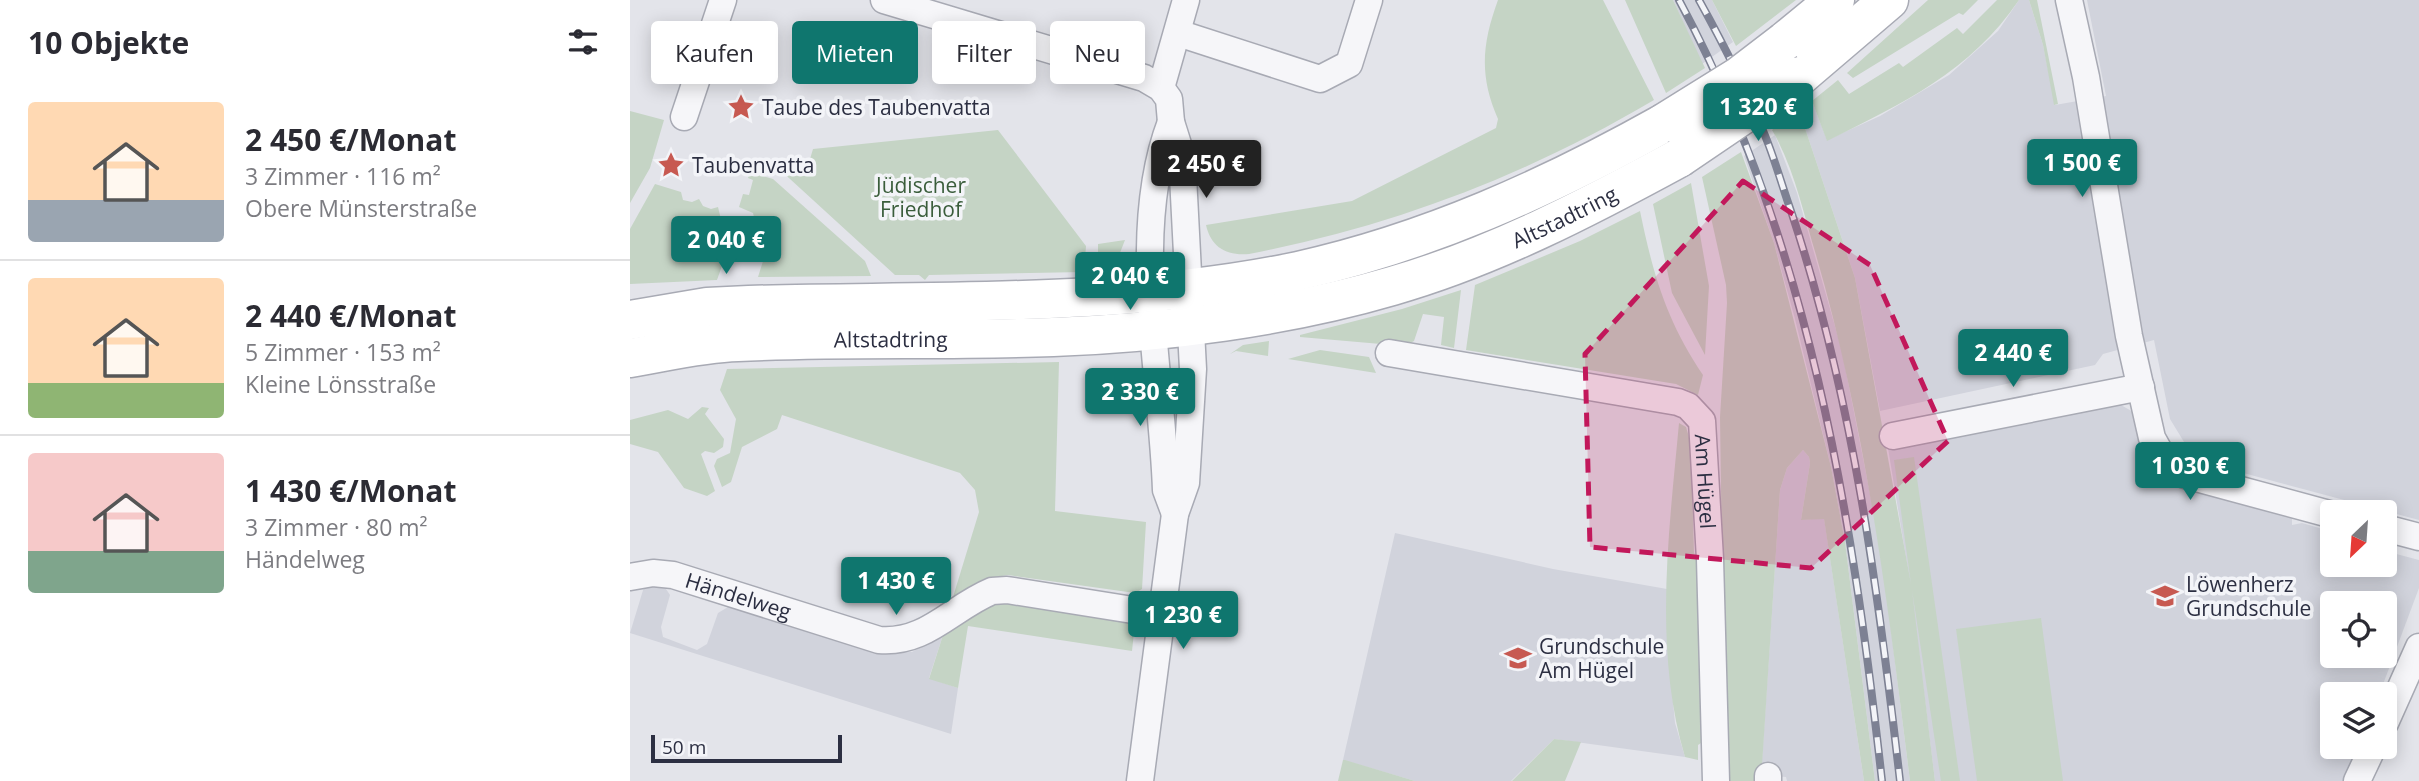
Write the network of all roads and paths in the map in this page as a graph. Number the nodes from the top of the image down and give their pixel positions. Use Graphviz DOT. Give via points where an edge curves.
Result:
graph roads {
  1 [pos="723,0"];
  2 [pos="884,0"];
  3 [pos="1186,0"];
  4 [pos="1369,0"];
  5 [pos="1835,0"];
  6 [pos="1889,0"];
  7 [pos="2069,0"];
  8 [pos="916,5"];
  9 [pos="1178,33"];
  10 [pos="1161,88"];
  11 [pos="684,117"];
  12 [pos="1171,122"];
  13 [pos="1672,140"];
  14 [pos="1172,308"];
  15 [pos="630,320"];
  16 [pos="1389,354"];
  17 [pos="630,358"];
  18 [pos="2141,387"];
  19 [pos="1893,436"];
  20 [pos="2320,512"];
  21 [pos="1175,514"];
  22 [pos="2398,531"];
  23 [pos="2419,537"];
  24 [pos="630,578"];
  25 [pos="1164,615"];
  26 [pos="2417,659"];
  27 [pos="2397,699"];
  28 [pos="2368,759"];
  29 [pos="1140,781"];
  30 [pos="1716,781"];
  31 [pos="2357,781"];
  1 -- 11 [label="street"];
  2 -- 8 [label="street"];
  3 -- 9 [label="street"];
  4 -- 9 [label="street" via="1349,64 1320,79"];
  5 -- 13 [label="main road, Altstadtring, bridge" via="1738,77"];
  6 -- 13 [label="main road, Altstadtring, bridge" via="1800,76"];
  7 -- 18 [label="street"];
  8 -- 10 [label="street" via="1144,78"];
  9 -- 10 [label="street"];
  10 -- 12 [label="street" via="1169,99"];
  12 -- 14 [label="street" via="1182,157"];
  12 -- 14 [label="street" via="1159,154 1152,200"];
  13 -- 14 [label="main road, Altstadtring" via="1545,228 1392,286 1274,313"];
  14 -- 15 [label="main road, Altstadtring" via="1091,296 749,304"];
  14 -- 17 [label="main road, Altstadtring" via="1054,337 736,342"];
  14 -- 21 [label="street" via="1166,490"];
  14 -- 21 [label="street" via="1193,369 1186,483"];
  16 -- 30 [label="street, Am Hügel" via="1678,402 1702,421"];
  18 -- 19 [label="street"];
  18 -- 20 [label="street" via="2152,438 2167,466 2206,482"];
  21 -- 25 [label="street"];
  22 -- 23 [label="street"];
  24 -- 25 [label="street, Händelweg" via="673,575 897,641 912,638 992,591"];
  25 -- 29 [label="street"];
  26 -- 27 [label="street"];
  28 -- 31 [label="street"];
}
